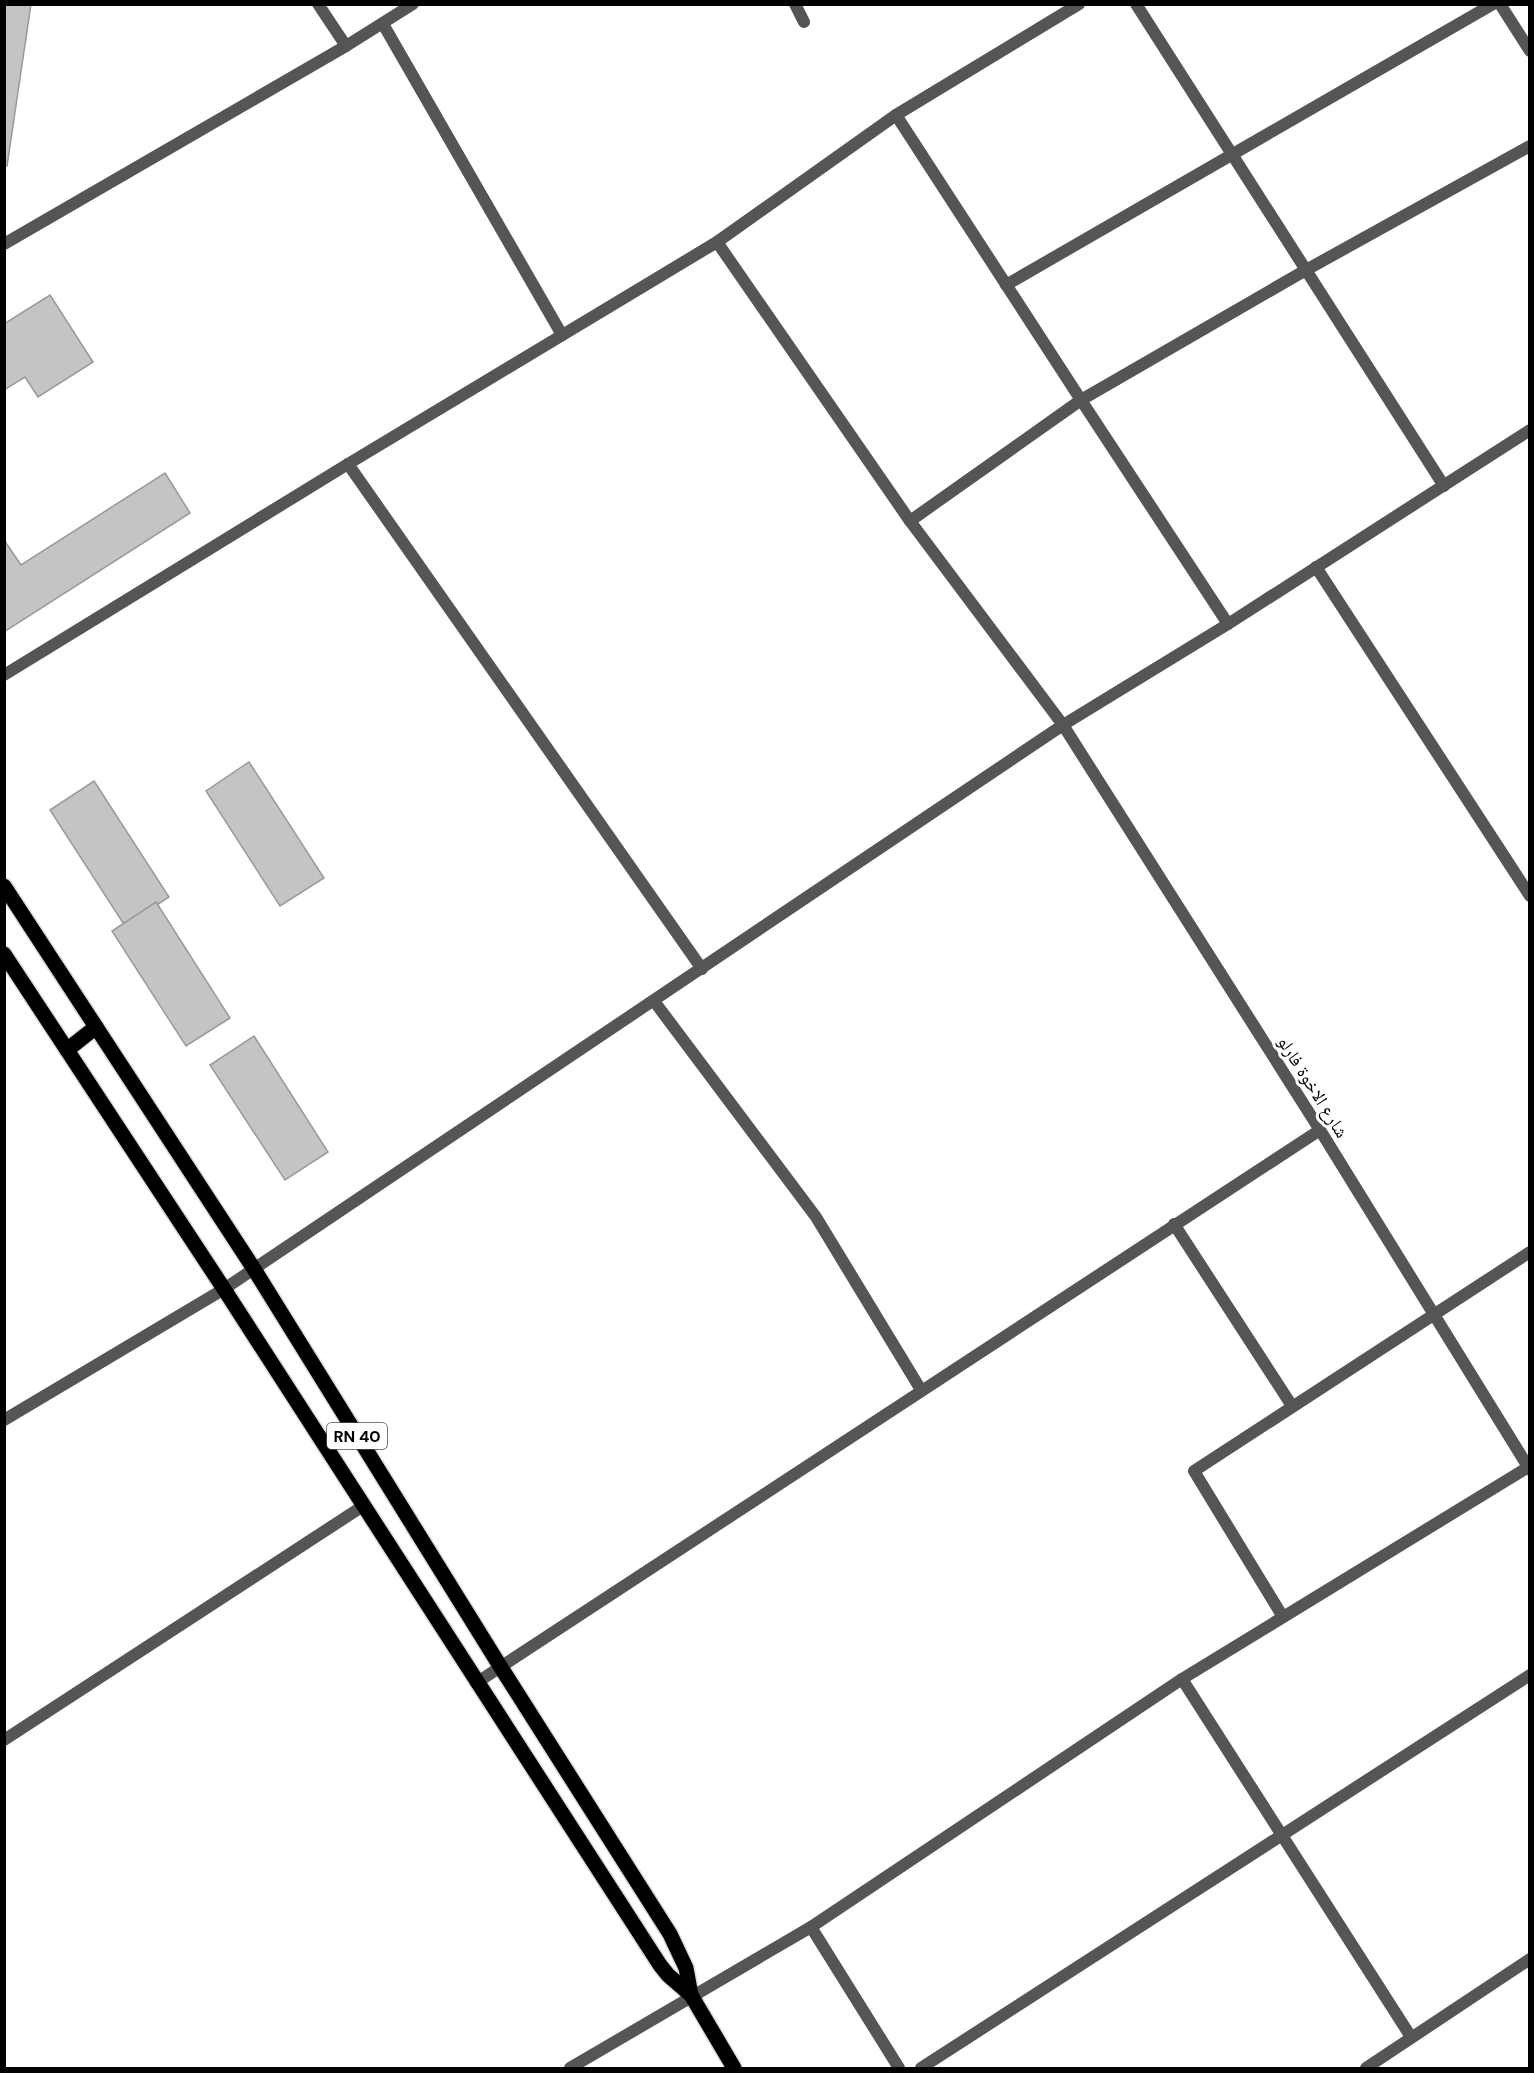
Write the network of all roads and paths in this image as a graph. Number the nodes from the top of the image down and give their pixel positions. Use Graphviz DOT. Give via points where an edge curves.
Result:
graph roads {
  1 [pos="318,4"];
  2 [pos="413,4"];
  3 [pos="795,4"];
  4 [pos="1080,4"];
  5 [pos="1136,4"];
  6 [pos="1493,4"];
  7 [pos="1500,4"];
  8 [pos="804,22"];
  9 [pos="382,24"];
  10 [pos="346,46"];
  11 [pos="1530,51"];
  12 [pos="896,115"];
  13 [pos="1530,147"];
  14 [pos="1231,154"];
  15 [pos="717,242"];
  16 [pos="4,244"];
  17 [pos="1306,270"];
  18 [pos="1006,285"];
  19 [pos="562,335"];
  20 [pos="1081,400"];
  21 [pos="1530,430"];
  22 [pos="348,464"];
  23 [pos="1444,486"];
  24 [pos="910,521"];
  25 [pos="1316,567"];
  26 [pos="1228,624"];
  27 [pos="4,675"];
  28 [pos="1063,725"];
  29 [pos="4,886"];
  30 [pos="1530,896"];
  31 [pos="4,954"];
  32 [pos="702,969"];
  33 [pos="654,1001"];
  34 [pos="96,1027"];
  35 [pos="67,1050"];
  36 [pos="1320,1130"];
  37 [pos="1174,1224"];
  38 [pos="1530,1252"];
  39 [pos="254,1269"];
  40 [pos="224,1289"];
  41 [pos="1432,1315"];
  42 [pos="921,1390"];
  43 [pos="1292,1406"];
  44 [pos="4,1420"];
  45 [pos="1529,1468"];
  46 [pos="363,1506"];
  47 [pos="1282,1617"];
  48 [pos="500,1666"];
  49 [pos="1530,1675"];
  50 [pos="1182,1679"];
  51 [pos="476,1683"];
  52 [pos="4,1740"];
  53 [pos="1282,1835"];
  54 [pos="811,1927"];
  55 [pos="1530,1959"];
  56 [pos="691,1995"];
  57 [pos="1411,2037"];
  58 [pos="570,2068"];
  59 [pos="734,2068"];
  60 [pos="899,2068"];
  61 [pos="921,2068"];
  62 [pos="1366,2068"];
  1 -- 10 [label="street"];
  2 -- 9 [label="street"];
  3 -- 8 [label="street"];
  4 -- 12 [label="street"];
  5 -- 14 [label="street"];
  6 -- 14 [label="street"];
  7 -- 11 [label="street"];
  9 -- 10 [label="street"];
  9 -- 19 [label="street"];
  10 -- 16 [label="street"];
  12 -- 15 [label="street"];
  12 -- 18 [label="street"];
  13 -- 17 [label="street"];
  14 -- 17 [label="street"];
  14 -- 18 [label="street"];
  15 -- 19 [label="street"];
  15 -- 24 [label="street, شارع الاخوة فارلو"];
  17 -- 20 [label="street"];
  17 -- 23 [label="street"];
  18 -- 20 [label="street"];
  19 -- 22 [label="street"];
  20 -- 24 [label="street"];
  20 -- 26 [label="street"];
  21 -- 23 [label="street"];
  22 -- 27 [label="street"];
  22 -- 32 [label="street"];
  23 -- 25 [label="street"];
  24 -- 28 [label="street, شارع الاخوة فارلو"];
  25 -- 26 [label="street"];
  25 -- 30 [label="street"];
  26 -- 28 [label="street"];
  28 -- 32 [label="street"];
  28 -- 36 [label="street, شارع الاخوة فارلو"];
  29 -- 34 [label="main road, RN 40"];
  31 -- 35 [label="main road, RN 40"];
  32 -- 33 [label="street"];
  33 -- 39 [label="street"];
  33 -- 42 [label="street" via="816,1217"];
  34 -- 35 [label="main road"];
  34 -- 39 [label="main road, RN 40"];
  35 -- 40 [label="main road, RN 40"];
  36 -- 37 [label="street"];
  36 -- 41 [label="street, شارع الاخوة فارلو"];
  37 -- 42 [label="street"];
  37 -- 43 [label="street"];
  38 -- 41 [label="street"];
  39 -- 40 [label="street"];
  39 -- 48 [label="main road, RN 40"];
  40 -- 44 [label="street"];
  40 -- 46 [label="main road, RN 40"];
  41 -- 43 [label="street"];
  41 -- 45 [label="street, شارع الاخوة فارلو"];
  42 -- 48 [label="street"];
  43 -- 47 [label="street" via="1194,1471"];
  45 -- 47 [label="street"];
  46 -- 51 [label="main road, RN 40"];
  46 -- 52 [label="street"];
  47 -- 50 [label="street"];
  48 -- 51 [label="street"];
  48 -- 56 [label="main road, RN 40" via="670,1934 687,1968"];
  49 -- 53 [label="street"];
  50 -- 53 [label="street"];
  50 -- 54 [label="street"];
  51 -- 56 [label="main road, RN 40" via="660,1965"];
  53 -- 57 [label="street"];
  53 -- 61 [label="street"];
  54 -- 56 [label="street"];
  54 -- 60 [label="street"];
  55 -- 57 [label="street"];
  56 -- 58 [label="street"];
  56 -- 59 [label="main road, RN 40"];
  57 -- 62 [label="street"];
}
